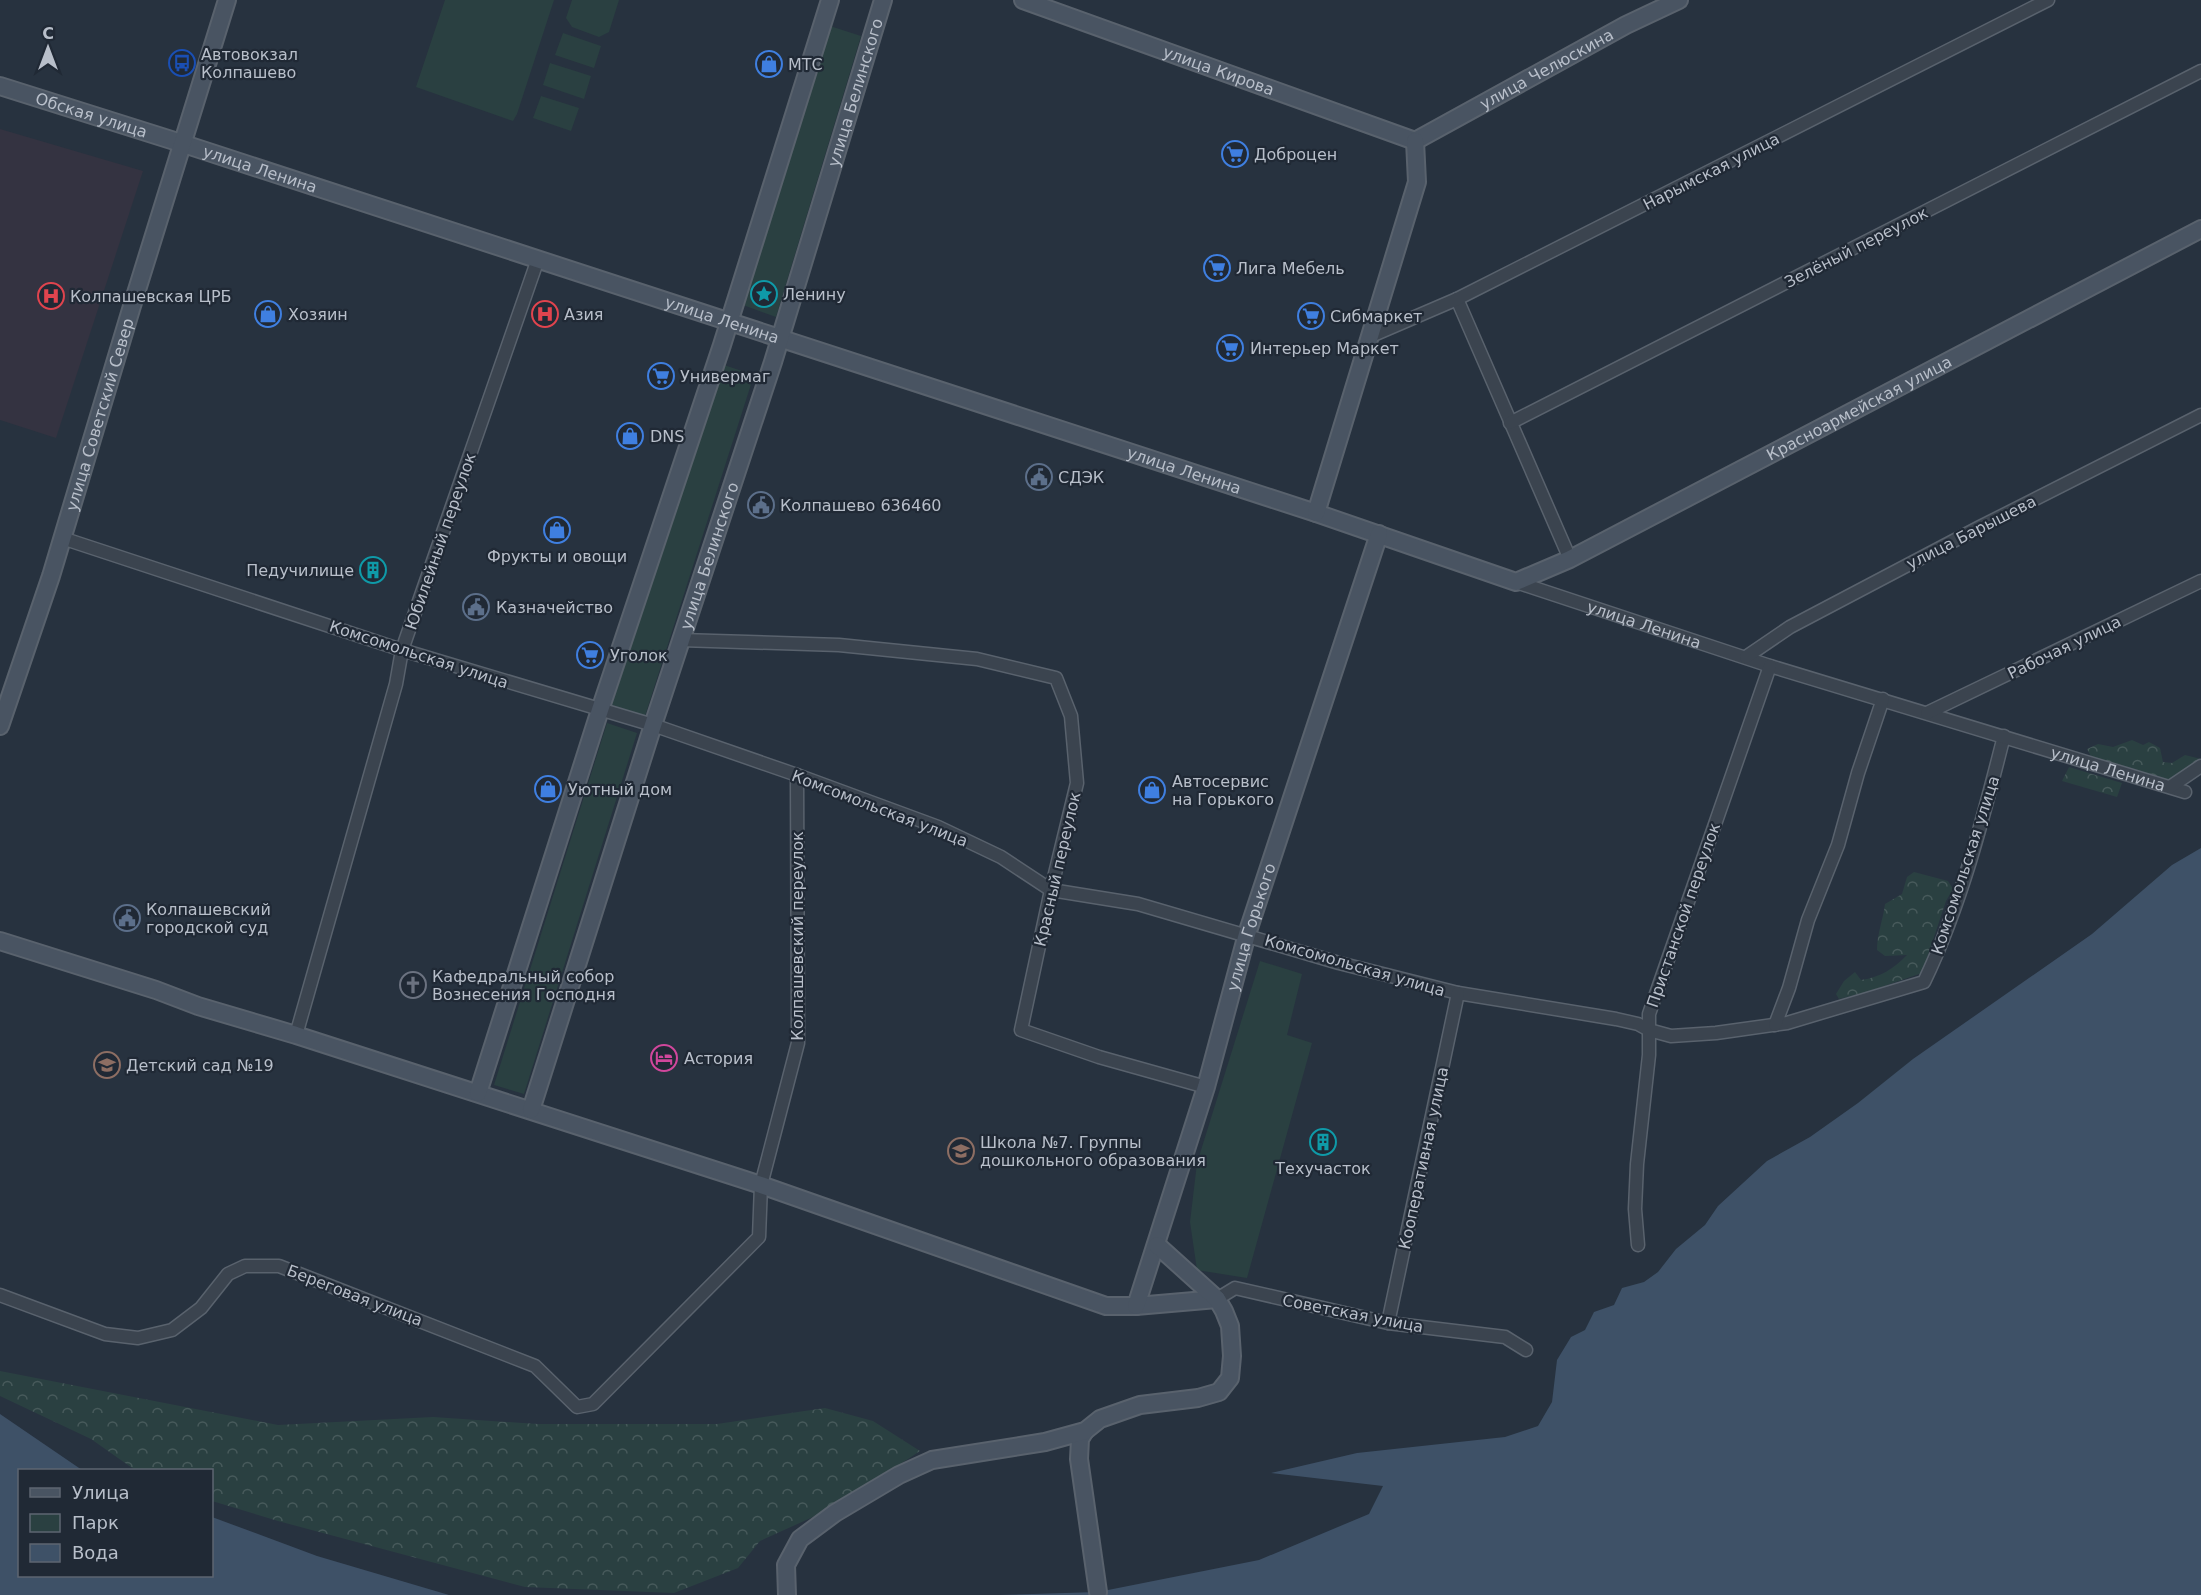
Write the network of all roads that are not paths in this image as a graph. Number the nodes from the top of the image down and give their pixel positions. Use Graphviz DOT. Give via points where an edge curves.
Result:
graph roads {
  1 [pos="227,0"];
  2 [pos="830,0"];
  3 [pos="884,0"];
  4 [pos="1023,0"];
  5 [pos="1679,0"];
  6 [pos="2048,0"];
  7 [pos="2201,71"];
  8 [pos="0,86"];
  9 [pos="1415,141"];
  10 [pos="184,144"];
  11 [pos="2201,229"];
  12 [pos="538,259"];
  13 [pos="1458,299"];
  14 [pos="729,322"];
  15 [pos="1371,336"];
  16 [pos="780,338"];
  17 [pos="2201,415"];
  18 [pos="1510,423"];
  19 [pos="1317,513"];
  20 [pos="1379,534"];
  21 [pos="62,538"];
  22 [pos="1570,559"];
  23 [pos="2201,581"];
  24 [pos="1516,582"];
  25 [pos="681,640"];
  26 [pos="402,650"];
  27 [pos="1746,657"];
  28 [pos="1770,666"];
  29 [pos="1883,699"];
  30 [pos="600,711"];
  31 [pos="1928,713"];
  32 [pos="653,725"];
  33 [pos="0,726"];
  34 [pos="2004,736"];
  35 [pos="2201,766"];
  36 [pos="797,775"];
  37 [pos="2170,787"];
  38 [pos="2185,792"];
  39 [pos="1051,890"];
  40 [pos="1247,934"];
  41 [pos="0,941"];
  42 [pos="1458,993"];
  43 [pos="1775,1025"];
  44 [pos="1649,1030"];
  45 [pos="296,1035"];
  46 [pos="1206,1087"];
  47 [pos="478,1093"];
  48 [pos="531,1110"];
  49 [pos="761,1185"];
  50 [pos="1157,1245"];
  51 [pos="1638,1245"];
  52 [pos="0,1295"];
  53 [pos="1216,1299"];
  54 [pos="1136,1306"];
  55 [pos="1388,1323"];
  56 [pos="1526,1350"];
  57 [pos="577,1407"];
  58 [pos="1085,1431"];
  59 [pos="1098,1592"];
  60 [pos="787,1595"];
  1 -- 10 [label="street, улица Советский Север"];
  2 -- 14 [label="street"];
  3 -- 16 [label="street, улица Белинского"];
  4 -- 9 [label="street, улица Кирова"];
  5 -- 9 [label="street, улица Челюскина"];
  6 -- 13 [label="street, Нарымская улица"];
  7 -- 18 [label="street, Зелёный переулок"];
  8 -- 10 [label="street, Обская улица"];
  9 -- 15 [label="street" via="1416,182"];
  10 -- 12 [label="street, улица Ленина"];
  10 -- 21 [label="street, улица Советский Север"];
  11 -- 22 [label="street, Красноармейская улица"];
  12 -- 14 [label="street, улица Ленина"];
  12 -- 26 [label="street, Юбилейный переулок"];
  13 -- 15 [label="street, Нарымская улица"];
  13 -- 18 [label="street"];
  14 -- 16 [label="street, улица Ленина"];
  14 -- 30 [label="street"];
  15 -- 19 [label="street"];
  16 -- 19 [label="street, улица Ленина"];
  16 -- 25 [label="street, улица Белинского"];
  17 -- 27 [label="street, улица Барышева" via="1801,621"];
  18 -- 22 [label="street"];
  19 -- 20 [label="street, улица Ленина"];
  20 -- 24 [label="street, улица Ленина"];
  20 -- 40 [label="street, улица Горького"];
  21 -- 26 [label="street, Комсомольская улица"];
  21 -- 33 [label="street, улица Советский Север"];
  22 -- 24 [label="street, Красноармейская улица"];
  23 -- 31 [label="street, Рабочая улица"];
  24 -- 27 [label="street, улица Ленина"];
  25 -- 32 [label="street, улица Белинского"];
  25 -- 39 [label="street, Красный переулок" via="839,645 976,659 1056,678 1071,716 1077,783"];
  26 -- 30 [label="street, Комсомольская улица"];
  26 -- 45 [label="street, Юбилейный переулок" via="396,684"];
  27 -- 28 [label="street, улица Ленина"];
  28 -- 29 [label="street, улица Ленина"];
  28 -- 44 [label="street, Пристанской переулок" via="1648,1014"];
  29 -- 31 [label="street, улица Ленина"];
  29 -- 43 [label="street" via="1838,845 1808,921"];
  30 -- 32 [label="street, Комсомольская улица"];
  30 -- 47 [label="street"];
  31 -- 34 [label="street, улица Ленина"];
  32 -- 36 [label="street, Комсомольская улица"];
  32 -- 48 [label="street, улица Белинского"];
  34 -- 37 [label="street, улица Ленина"];
  34 -- 43 [label="street, Комсомольская улица" via="1967,867 1924,982"];
  35 -- 37 [label="street"];
  36 -- 39 [label="street, Комсомольская улица" via="938,827 1001,857"];
  36 -- 49 [label="street, Колпашевский переулок" via="798,1042"];
  37 -- 38 [label="street, улица Ленина"];
  39 -- 40 [label="street, Комсомольская улица" via="1138,904"];
  39 -- 46 [label="street, Красный переулок" via="1021,1030 1099,1058"];
  40 -- 42 [label="street, Комсомольская улица"];
  40 -- 46 [label="street, улица Горького"];
  41 -- 45 [label="street"];
  42 -- 44 [label="street, Комсомольская улица" via="1638,1023"];
  42 -- 55 [label="street, Кооперативная улица"];
  43 -- 44 [label="street, Комсомольская улица" via="1671,1036"];
  44 -- 51 [label="street, Пристанской переулок" via="1636,1187"];
  45 -- 47 [label="street"];
  46 -- 50 [label="street, улица Горького"];
  47 -- 48 [label="street"];
  48 -- 49 [label="street"];
  49 -- 54 [label="street" via="1106,1306"];
  49 -- 57 [label="street, Колпашевский переулок" via="759,1237 593,1404"];
  50 -- 53 [label="street"];
  50 -- 54 [label="street, улица Горького"];
  52 -- 57 [label="street, Береговая улица" via="105,1334 138,1338 172,1330 201,1308 228,1274 245,1266 279,1266 535,1366"];
  53 -- 54 [label="street"];
  53 -- 55 [label="street, Советская улица" via="1235,1288"];
  53 -- 58 [label="street" via="1230,1326 1232,1356 1230,1378 1219,1392 1140,1405 1100,1419"];
  55 -- 56 [label="street, Советская улица" via="1505,1337"];
  58 -- 59 [label="street" via="1080,1439 1079,1459"];
  58 -- 60 [label="street" via="1045,1442 932,1460 899,1475 800,1539 786,1565"];
}
